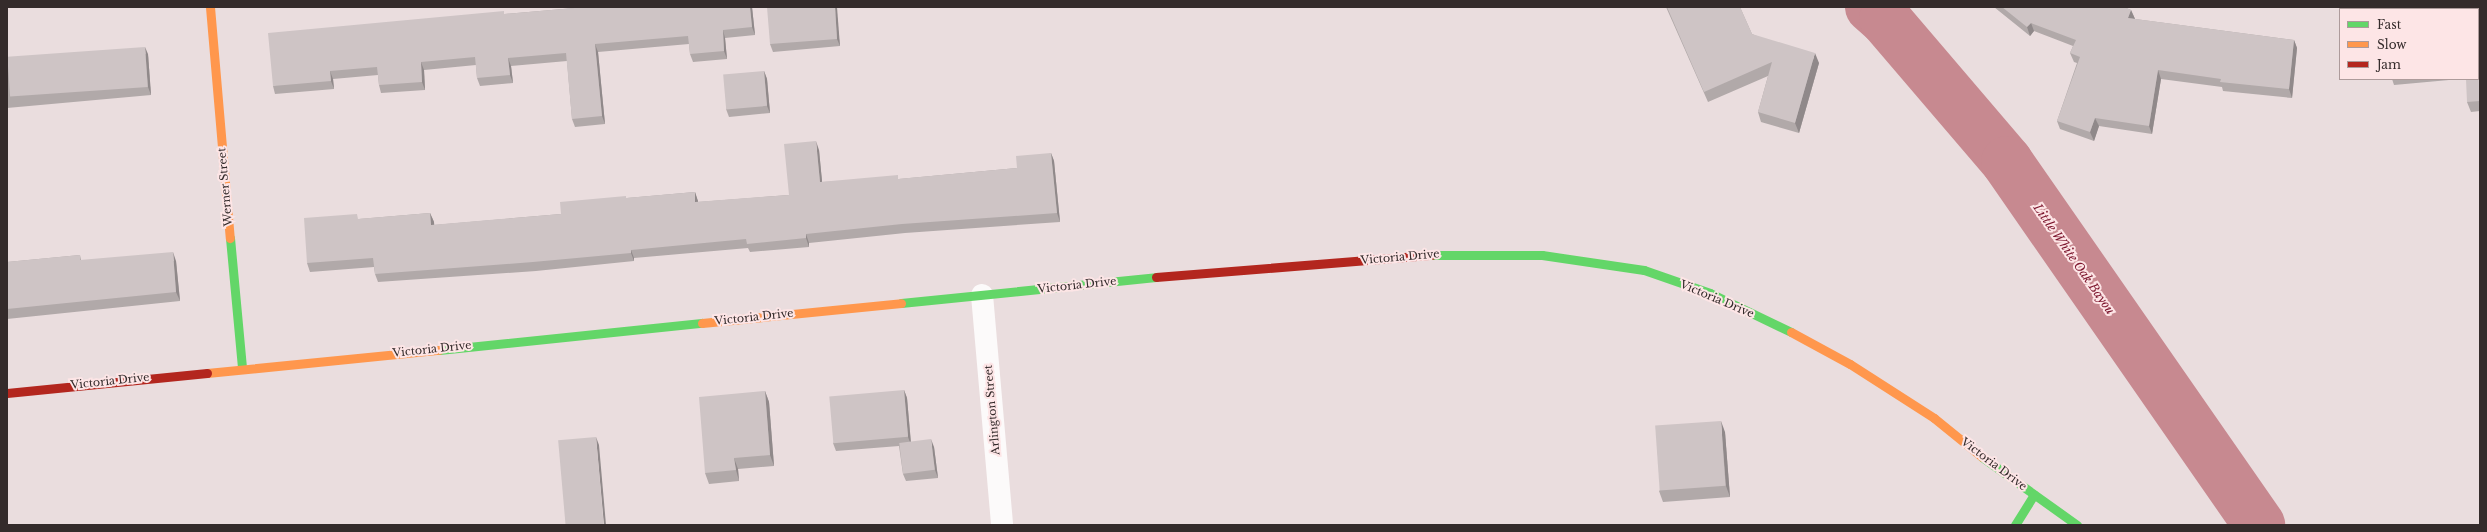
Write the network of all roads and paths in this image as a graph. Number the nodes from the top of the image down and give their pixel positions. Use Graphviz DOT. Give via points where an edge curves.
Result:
graph roads {
  1 [pos="210,7"];
  2 [pos="982,295"];
  3 [pos="242,368"];
  4 [pos="7,393"];
  5 [pos="2034,494"];
  6 [pos="1002,525"];
  7 [pos="2015,525"];
  8 [pos="2077,525"];
  1 -- 3 [label="street, Werner Street"];
  2 -- 3 [label="street, Victoria Drive"];
  2 -- 5 [label="street, Victoria Drive" via="1198,273 1446,254 1542,255 1644,270 1710,293 1850,364 1934,418"];
  2 -- 6 [label="street, Arlington Street"];
  3 -- 4 [label="street, Victoria Drive"];
  5 -- 7 [label="street"];
  5 -- 8 [label="street, Victoria Drive"];
}
